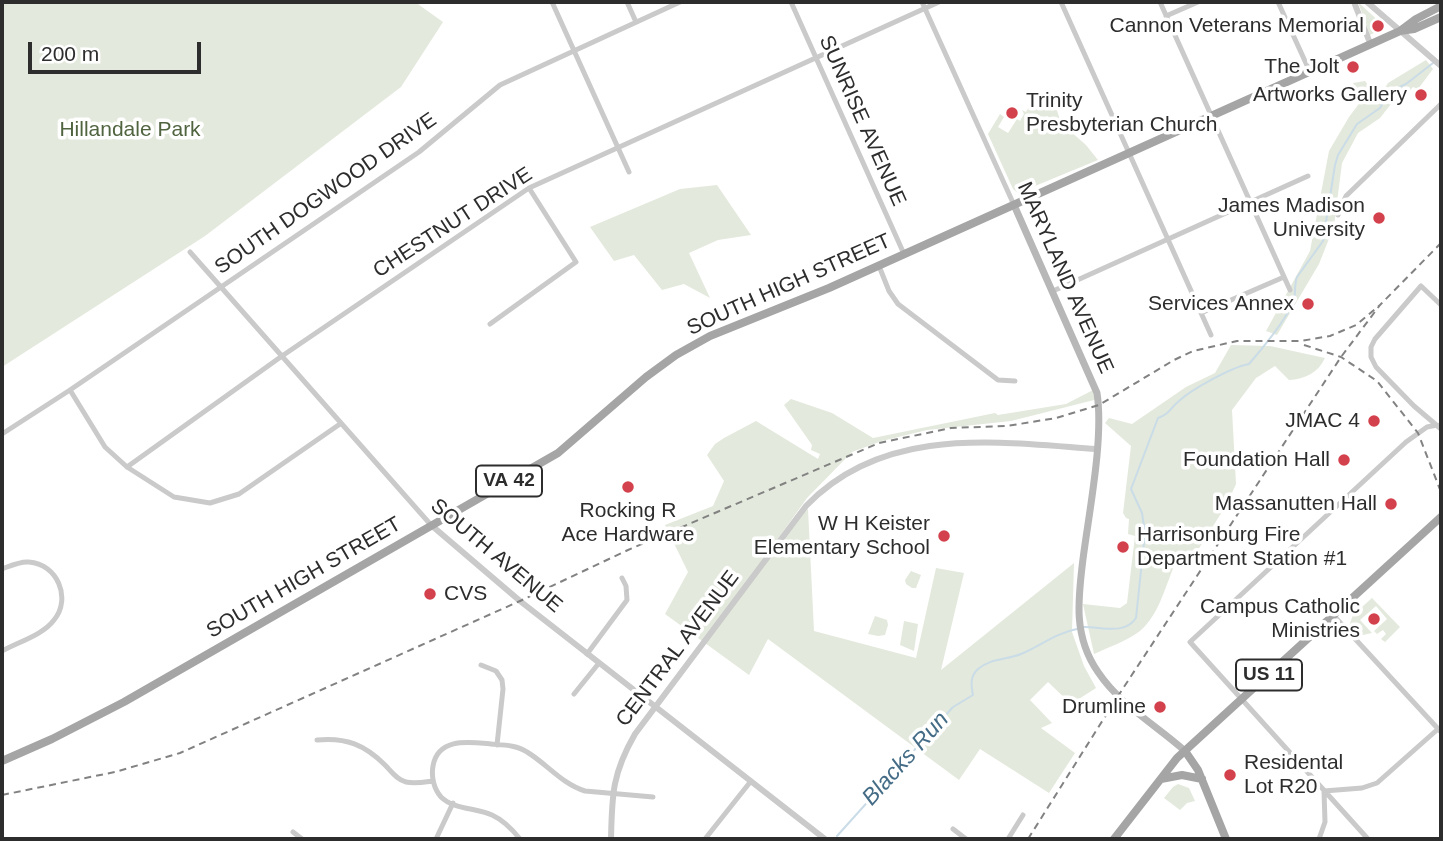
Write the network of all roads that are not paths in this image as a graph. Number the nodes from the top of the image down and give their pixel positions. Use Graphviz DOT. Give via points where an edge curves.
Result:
graph roads {
  1 [pos="552,2"];
  2 [pos="626,2"];
  3 [pos="681,2"];
  4 [pos="791,2"];
  5 [pos="939,2"];
  6 [pos="1061,2"];
  7 [pos="1160,2"];
  8 [pos="1198,2"];
  9 [pos="1278,2"];
  10 [pos="1354,2"];
  11 [pos="1367,2"];
  12 [pos="923,5"];
  13 [pos="1441,6"];
  14 [pos="1166,16"];
  15 [pos="1441,17"];
  16 [pos="636,22"];
  17 [pos="1399,31"];
  18 [pos="1370,43"];
  19 [pos="575,50"];
  20 [pos="816,57"];
  21 [pos="1440,65"];
  22 [pos="1310,72"];
  23 [pos="1441,104"];
  24 [pos="1211,117"];
  25 [pos="618,147"];
  26 [pos="1130,153"];
  27 [pos="629,172"];
  28 [pos="1308,176"];
  29 [pos="529,188"];
  30 [pos="1249,202"];
  31 [pos="1014,205"];
  32 [pos="1338,215"];
  33 [pos="1168,239"];
  34 [pos="190,252"];
  35 [pos="904,254"];
  36 [pos="879,266"];
  37 [pos="1284,277"];
  38 [pos="220,287"];
  39 [pos="1290,290"];
  40 [pos="1053,291"];
  41 [pos="1441,304"];
  42 [pos="1201,313"];
  43 [pos="490,324"];
  44 [pos="1211,335"];
  45 [pos="282,356"];
  46 [pos="1015,381"];
  47 [pos="70,390"];
  48 [pos="340,424"];
  49 [pos="1439,427"];
  50 [pos="2,434"];
  51 [pos="1097,449"];
  52 [pos="127,467"];
  53 [pos="1441,517"];
  54 [pos="431,525"];
  55 [pos="2,569"];
  56 [pos="622,578"];
  57 [pos="1334,616"];
  58 [pos="2,651"];
  59 [pos="587,654"];
  60 [pos="599,663"];
  61 [pos="481,665"];
  62 [pos="574,694"];
  63 [pos="1241,700"];
  64 [pos="656,707"];
  65 [pos="1440,731"];
  66 [pos="317,740"];
  67 [pos="498,744"];
  68 [pos="1185,751"];
  69 [pos="2,759"];
  70 [pos="1161,779"];
  71 [pos="1202,779"];
  72 [pos="433,781"];
  73 [pos="751,781"];
  74 [pos="1324,792"];
  75 [pos="612,794"];
  76 [pos="653,797"];
  77 [pos="453,803"];
  78 [pos="1023,815"];
  79 [pos="953,830"];
  80 [pos="293,832"];
  81 [pos="302,839"];
  82 [pos="436,839"];
  83 [pos="520,839"];
  84 [pos="611,839"];
  85 [pos="705,839"];
  86 [pos="825,839"];
  87 [pos="966,839"];
  88 [pos="1007,839"];
  89 [pos="1114,839"];
  90 [pos="1226,839"];
  91 [pos="1320,839"];
  92 [pos="1368,839"];
  1 -- 19 [label="street"];
  2 -- 16 [label="street"];
  3 -- 16 [label="street, SOUTH DOGWOOD DRIVE"];
  4 -- 20 [label="street, SUNRISE AVENUE"];
  5 -- 12 [label="street, CHESTNUT DRIVE"];
  6 -- 26 [label="street"];
  7 -- 14 [label="street"];
  8 -- 14 [label="street"];
  9 -- 22 [label="street"];
  10 -- 18 [label="street"];
  11 -- 17 [label="street"];
  12 -- 20 [label="street, CHESTNUT DRIVE"];
  12 -- 31 [label="street, MARYLAND AVENUE"];
  13 -- 17 [label="main road, SOUTH HIGH STREET / VA 42"];
  14 -- 24 [label="street"];
  15 -- 17 [label="main road, VA 42"];
  16 -- 19 [label="street, SOUTH DOGWOOD DRIVE"];
  17 -- 18 [label="main road, SOUTH HIGH STREET / VA 42"];
  17 -- 21 [label="street"];
  18 -- 22 [label="main road, SOUTH HIGH STREET / VA 42"];
  19 -- 25 [label="street"];
  19 -- 38 [label="street, SOUTH DOGWOOD DRIVE" via="500,85 419,152"];
  20 -- 25 [label="street, CHESTNUT DRIVE"];
  20 -- 35 [label="street, SUNRISE AVENUE"];
  22 -- 24 [label="main road, SOUTH HIGH STREET / VA 42"];
  23 -- 32 [label="street" via="1346,196"];
  24 -- 26 [label="main road, SOUTH HIGH STREET / VA 42"];
  24 -- 30 [label="street"];
  25 -- 27 [label="street"];
  25 -- 29 [label="street, CHESTNUT DRIVE"];
  26 -- 31 [label="main road, SOUTH HIGH STREET / VA 42"];
  26 -- 33 [label="street"];
  28 -- 30 [label="street"];
  29 -- 43 [label="street" via="576,262"];
  29 -- 45 [label="street, CHESTNUT DRIVE"];
  30 -- 33 [label="street"];
  30 -- 37 [label="street"];
  31 -- 35 [label="main road, SOUTH HIGH STREET / VA 42"];
  31 -- 40 [label="main road, MARYLAND AVENUE"];
  33 -- 40 [label="street"];
  33 -- 42 [label="street"];
  34 -- 38 [label="street, SOUTH AVENUE"];
  35 -- 36 [label="main road, SOUTH HIGH STREET / VA 42"];
  36 -- 46 [label="street" via="898,304 990,375"];
  36 -- 54 [label="main road, SOUTH HIGH STREET / VA 42" via="685,349 558,453"];
  37 -- 39 [label="street"];
  37 -- 42 [label="street"];
  38 -- 45 [label="street, SOUTH AVENUE"];
  38 -- 47 [label="street, SOUTH DOGWOOD DRIVE"];
  40 -- 51 [label="main road, MARYLAND AVENUE" via="1097,393"];
  41 -- 49 [label="street" via="1421,286 1376,339 1371,352 1376,367"];
  42 -- 44 [label="street"];
  45 -- 48 [label="street, SOUTH AVENUE"];
  45 -- 52 [label="street, CHESTNUT DRIVE"];
  47 -- 50 [label="street, SOUTH DOGWOOD DRIVE"];
  47 -- 52 [label="street" via="105,447"];
  48 -- 52 [label="street" via="239,494 210,503 174,497"];
  48 -- 54 [label="street, SOUTH AVENUE"];
  49 -- 63 [label="street" via="1427,427 1406,442 1190,641"];
  51 -- 64 [label="street, CENTRAL AVENUE" via="944,443 877,459 846,473 806,506"];
  51 -- 68 [label="main road, MARYLAND AVENUE" via="1077,601 1080,634 1090,660 1112,690"];
  53 -- 57 [label="main road, US 11"];
  54 -- 59 [label="street, SOUTH AVENUE"];
  54 -- 69 [label="main road, SOUTH HIGH STREET / VA 42" via="124,702"];
  55 -- 58 [label="street" via="29,562 45,567 61,584 62,594 53,622"];
  56 -- 59 [label="street" via="626,602"];
  57 -- 63 [label="main road, US 11"];
  57 -- 65 [label="street"];
  59 -- 60 [label="street, SOUTH AVENUE"];
  60 -- 62 [label="street"];
  60 -- 64 [label="street, SOUTH AVENUE"];
  61 -- 67 [label="street" via="496,671 503,684"];
  63 -- 68 [label="main road, US 11"];
  63 -- 74 [label="street"];
  64 -- 73 [label="street, SOUTH AVENUE"];
  64 -- 75 [label="street, CENTRAL AVENUE" via="626,750"];
  65 -- 74 [label="street" via="1377,783"];
  66 -- 72 [label="street" via="351,741 400,780"];
  67 -- 72 [label="street" via="463,742 444,748 435,760"];
  67 -- 75 [label="street" via="528,752 575,788"];
  68 -- 70 [label="main road, US 11"];
  68 -- 71 [label="main road"];
  70 -- 71 [label="main road" via="1182,775"];
  70 -- 89 [label="main road, US 11"];
  71 -- 90 [label="main road"];
  72 -- 77 [label="street" via="439,794"];
  73 -- 85 [label="street"];
  73 -- 86 [label="street, SOUTH AVENUE"];
  74 -- 91 [label="street" via="1325,822"];
  74 -- 92 [label="street"];
  75 -- 76 [label="street"];
  75 -- 84 [label="street, CENTRAL AVENUE"];
  77 -- 82 [label="street"];
  77 -- 83 [label="street" via="492,815"];
  78 -- 88 [label="street"];
  79 -- 87 [label="street"];
  80 -- 81 [label="street"];
}
